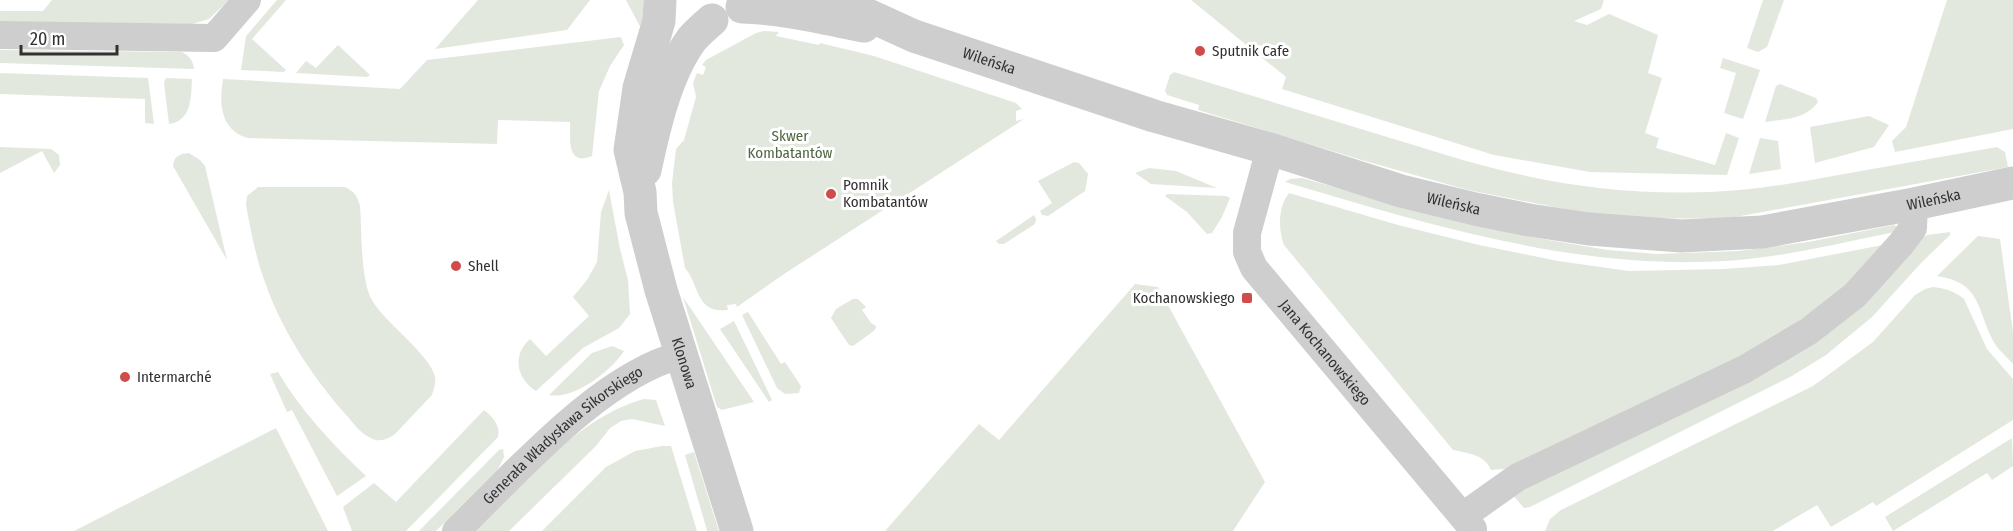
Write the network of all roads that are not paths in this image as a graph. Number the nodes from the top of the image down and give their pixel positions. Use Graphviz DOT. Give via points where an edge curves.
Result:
graph roads {
  1 [pos="247,0"];
  2 [pos="660,0"];
  3 [pos="666,0"];
  4 [pos="836,0"];
  5 [pos="745,3"];
  6 [pos="712,20"];
  7 [pos="0,36"];
  8 [pos="914,36"];
  9 [pos="1270,149"];
  10 [pos="2013,183"];
  11 [pos="640,192"];
  12 [pos="1914,204"];
  13 [pos="681,355"];
  14 [pos="1469,524"];
  15 [pos="456,531"];
  16 [pos="737,531"];
  1 -- 7 [label="street" via="214,38"];
  2 -- 11 [label="street, Klonowa" via="659,21 639,88 630,150"];
  3 -- 6 [label="street" via="682,14"];
  4 -- 8 [label="street, Wileńska"];
  5 -- 6 [label="street" via="728,16"];
  5 -- 8 [label="street, Wileńska"];
  6 -- 11 [label="street, Klonowa" via="692,39 678,64 660,108"];
  8 -- 9 [label="street, Wileńska" via="1154,116"];
  9 -- 12 [label="street, Wileńska" via="1401,191 1588,229 1681,236 1762,232"];
  9 -- 14 [label="street, Jana Kochanowskiego" via="1247,233 1247,252 1254,268"];
  10 -- 12 [label="street, Wileńska"];
  11 -- 13 [label="street, Klonowa" via="641,213"];
  12 -- 14 [label="street" via="1913,228 1901,244 1855,295 1809,331 1745,369 1518,477"];
  13 -- 15 [label="street, Generała Władysława Sikorskiego" via="643,370 570,420"];
  13 -- 16 [label="street, Klonowa"];
}
